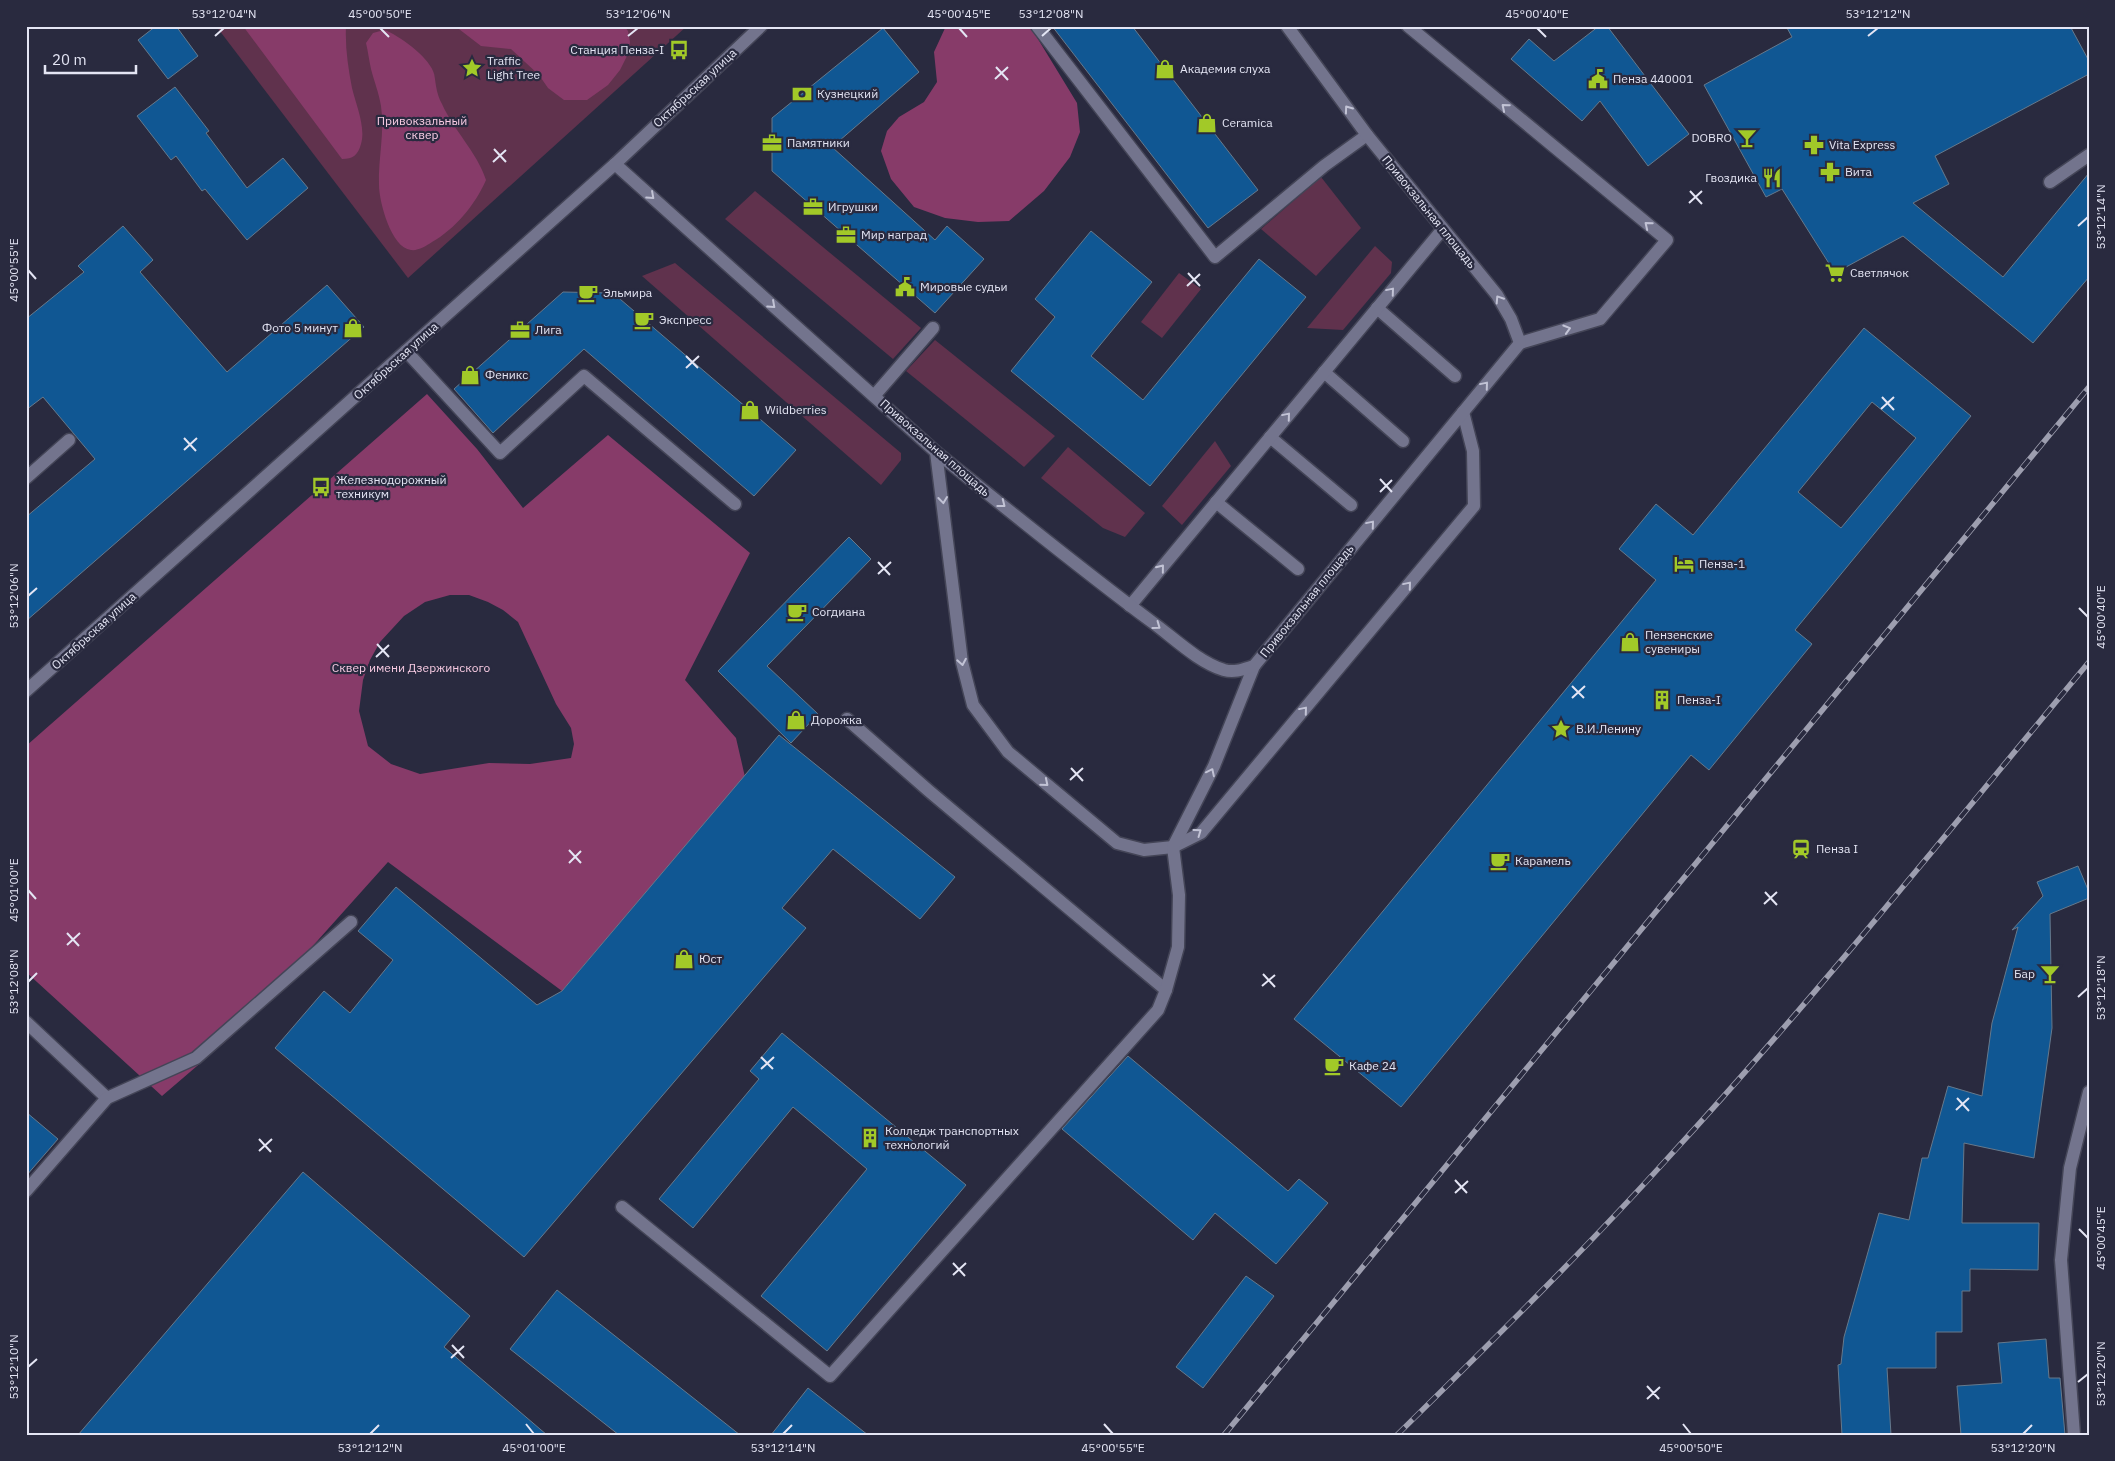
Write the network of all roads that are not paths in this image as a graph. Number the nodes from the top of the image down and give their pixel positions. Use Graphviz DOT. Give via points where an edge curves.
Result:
graph roads {
  1 [pos="761,26"];
  2 [pos="1037,26"];
  3 [pos="1287,26"];
  4 [pos="1408,26"];
  5 [pos="1367,135"];
  6 [pos="2089,155"];
  7 [pos="615,164"];
  8 [pos="2050,182"];
  9 [pos="1442,230"];
  10 [pos="1377,308"];
  11 [pos="934,328"];
  12 [pos="1520,343"];
  13 [pos="406,351"];
  14 [pos="1324,372"];
  15 [pos="1455,376"];
  16 [pos="874,396"];
  17 [pos="1463,412"];
  18 [pos="1270,437"];
  19 [pos="69,440"];
  20 [pos="1403,441"];
  21 [pos="936,452"];
  22 [pos="26,478"];
  23 [pos="1216,502"];
  24 [pos="735,504"];
  25 [pos="1351,505"];
  26 [pos="1298,569"];
  27 [pos="1130,606"];
  28 [pos="1254,666"];
  29 [pos="26,691"];
  30 [pos="846,719"];
  31 [pos="1173,847"];
  32 [pos="351,922"];
  33 [pos="1166,990"];
  34 [pos="26,1022"];
  35 [pos="2089,1092"];
  36 [pos="107,1098"];
  37 [pos="26,1191"];
  38 [pos="622,1207"];
  39 [pos="2074,1435"];
  1 -- 7 [label="street, Октябрьская улица"];
  2 -- 5 [label="street" via="1215,257 1324,166"];
  5 -- 3 [label="street, Привокзальная площадь, one-way"];
  12 -- 4 [label="street, one-way" via="1600,319 1667,240"];
  5 -- 9 [label="street, Привокзальная площадь"];
  6 -- 8 [label="street"];
  7 -- 13 [label="street, Октябрьская улица"];
  7 -- 16 [label="street, Привокзальная площадь, one-way"];
  10 -- 9 [label="street, one-way"];
  12 -- 9 [label="street, Привокзальная площадь, one-way" via="1497,295"];
  10 -- 14 [label="street"];
  10 -- 15 [label="street"];
  11 -- 16 [label="street"];
  17 -- 12 [label="street, Привокзальная площадь, one-way"];
  13 -- 24 [label="street" via="500,453 584,376"];
  13 -- 29 [label="street, Октябрьская улица"];
  18 -- 14 [label="street, one-way"];
  14 -- 20 [label="street"];
  16 -- 21 [label="street, Привокзальная площадь"];
  28 -- 17 [label="street, Привокзальная площадь, one-way"];
  31 -- 17 [label="street, one-way" via="1201,832 1474,506 1472,451"];
  18 -- 23 [label="street"];
  18 -- 25 [label="street"];
  19 -- 22 [label="street"];
  21 -- 27 [label="street, Привокзальная площадь, one-way"];
  21 -- 31 [label="street, one-way" via="962,662 973,704 1008,752 1117,843 1144,850"];
  23 -- 26 [label="street"];
  27 -- 23 [label="street, one-way"];
  27 -- 28 [label="street, Привокзальная площадь, one-way" via="1213,666 1226,671"];
  31 -- 28 [label="street, one-way" via="1214,766"];
  30 -- 33 [label="street"];
  31 -- 33 [label="street" via="1179,895 1178,947"];
  32 -- 36 [label="street" via="196,1058"];
  33 -- 38 [label="street" via="1158,1010 830,1376"];
  34 -- 36 [label="street"];
  35 -- 39 [label="street" via="2070,1168 2061,1260"];
  36 -- 37 [label="street"];
}
